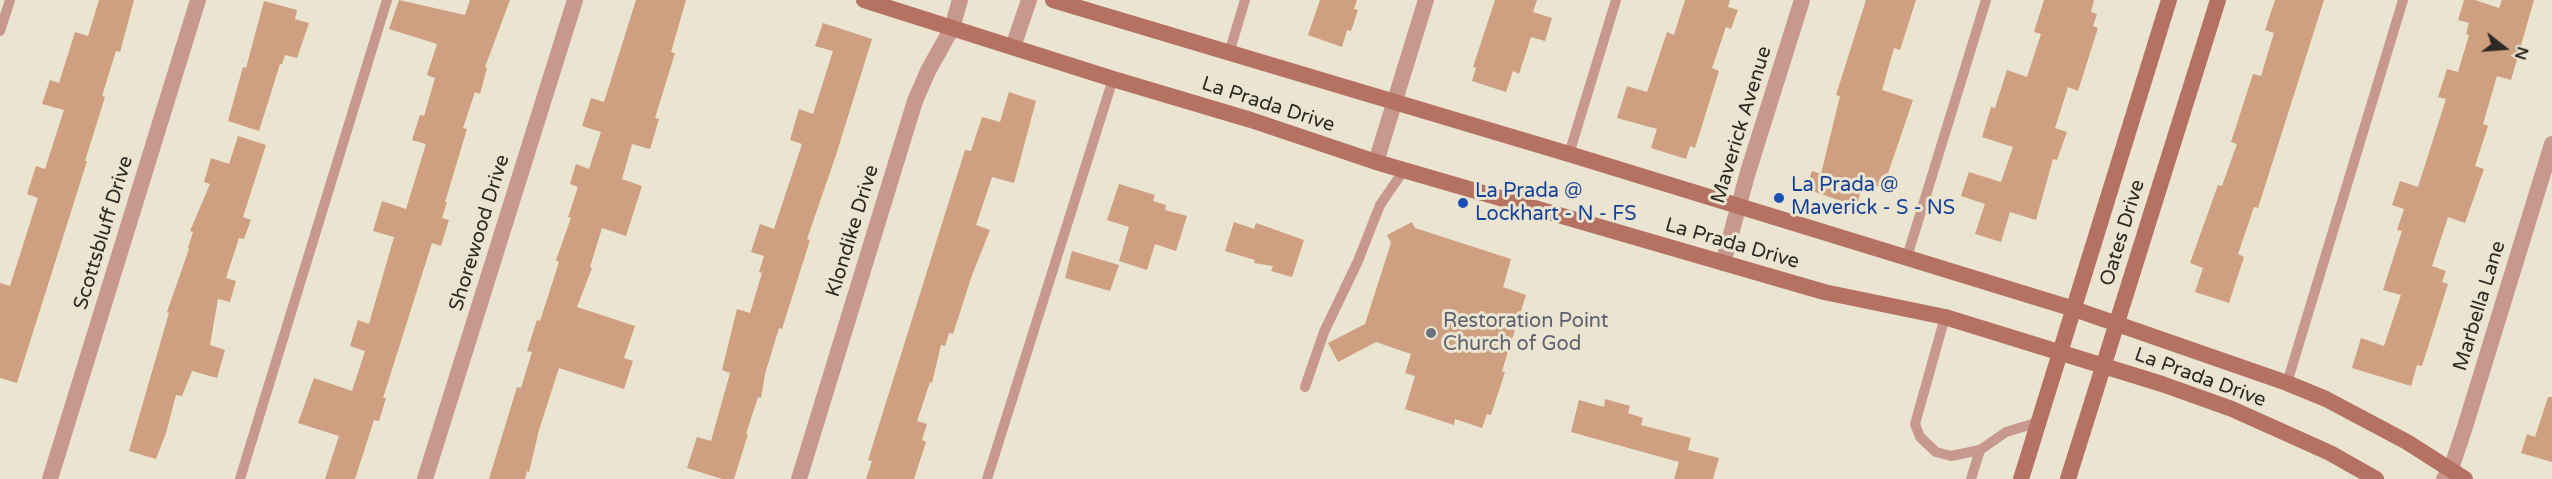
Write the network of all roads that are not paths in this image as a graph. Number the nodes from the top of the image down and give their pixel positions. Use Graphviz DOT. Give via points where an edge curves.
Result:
graph roads {
  1 [pos="10,0"];
  2 [pos="198,0"];
  3 [pos="387,0"];
  4 [pos="575,0"];
  5 [pos="864,0"];
  6 [pos="960,0"];
  7 [pos="1029,0"];
  8 [pos="1053,0"];
  9 [pos="1245,0"];
  10 [pos="1426,0"];
  11 [pos="1616,0"];
  12 [pos="1802,0"];
  13 [pos="1986,0"];
  14 [pos="2169,0"];
  15 [pos="2218,0"];
  16 [pos="2403,0"];
  17 [pos="952,28"];
  18 [pos="0,31"];
  19 [pos="1013,47"];
  20 [pos="1229,53"];
  21 [pos="1113,79"];
  22 [pos="1395,103"];
  23 [pos="2552,144"];
  24 [pos="1569,154"];
  25 [pos="1376,162"];
  26 [pos="1404,170"];
  27 [pos="1739,206"];
  28 [pos="1907,257"];
  29 [pos="1723,263"];
  30 [pos="2074,309"];
  31 [pos="1945,316"];
  32 [pos="2117,324"];
  33 [pos="2060,352"];
  34 [pos="2104,366"];
  35 [pos="2287,383"];
  36 [pos="1305,387"];
  37 [pos="2039,422"];
  38 [pos="1980,450"];
  39 [pos="2447,474"];
  40 [pos="50,479"];
  41 [pos="240,479"];
  42 [pos="425,479"];
  43 [pos="799,479"];
  44 [pos="987,479"];
  45 [pos="1971,479"];
  46 [pos="2021,479"];
  47 [pos="2068,479"];
  48 [pos="2376,479"];
  49 [pos="2465,479"];
  1 -- 18 [label="lane"];
  2 -- 40 [label="street, Scottsbluff Drive"];
  3 -- 41 [label="lane"];
  4 -- 42 [label="street, Shorewood Drive"];
  5 -- 17 [label="main road, La Prada Drive"];
  6 -- 17 [label="street, Klondike Drive"];
  7 -- 19 [label="street"];
  8 -- 20 [label="main road, La Prada Drive"];
  9 -- 20 [label="lane"];
  10 -- 22 [label="street"];
  11 -- 24 [label="lane"];
  12 -- 27 [label="street, Maverick Avenue"];
  13 -- 28 [label="lane"];
  14 -- 30 [label="main road, Oates Drive"];
  15 -- 32 [label="main road, Oates Drive"];
  16 -- 35 [label="lane"];
  17 -- 19 [label="main road, La Prada Drive"];
  17 -- 43 [label="street, Klondike Drive" via="915,101"];
  19 -- 21 [label="main road, La Prada Drive"];
  20 -- 22 [label="main road, La Prada Drive"];
  21 -- 25 [label="main road, La Prada Drive"];
  21 -- 44 [label="lane"];
  22 -- 24 [label="main road, La Prada Drive"];
  22 -- 25 [label="street"];
  23 -- 39 [label="street, Marbella Lane"];
  24 -- 27 [label="main road, La Prada Drive"];
  25 -- 26 [label="main road, La Prada Drive"];
  26 -- 29 [label="main road, La Prada Drive"];
  26 -- 36 [label="lane" via="1380,205 1324,332"];
  27 -- 28 [label="main road, La Prada Drive"];
  27 -- 29 [label="street, Maverick Avenue"];
  28 -- 30 [label="main road, La Prada Drive"];
  29 -- 31 [label="main road, La Prada Drive" via="1824,292"];
  30 -- 32 [label="main road, La Prada Drive"];
  30 -- 33 [label="main road, Oates Drive"];
  31 -- 33 [label="main road, La Prada Drive"];
  31 -- 38 [label="lane" via="1915,424 1920,437 1936,452 1951,456"];
  32 -- 34 [label="main road, Oates Drive"];
  32 -- 35 [label="main road, La Prada Drive"];
  33 -- 34 [label="main road, La Prada Drive"];
  33 -- 37 [label="main road, Oates Drive"];
  34 -- 47 [label="main road, Oates Drive"];
  34 -- 48 [label="main road, La Prada Drive" via="2232,410 2330,453"];
  35 -- 39 [label="main road, La Prada Drive" via="2370,422"];
  37 -- 38 [label="lane" via="2006,432"];
  37 -- 46 [label="main road, Oates Drive"];
  38 -- 45 [label="lane"];
  39 -- 49 [label="main road, La Prada Drive"];
}
